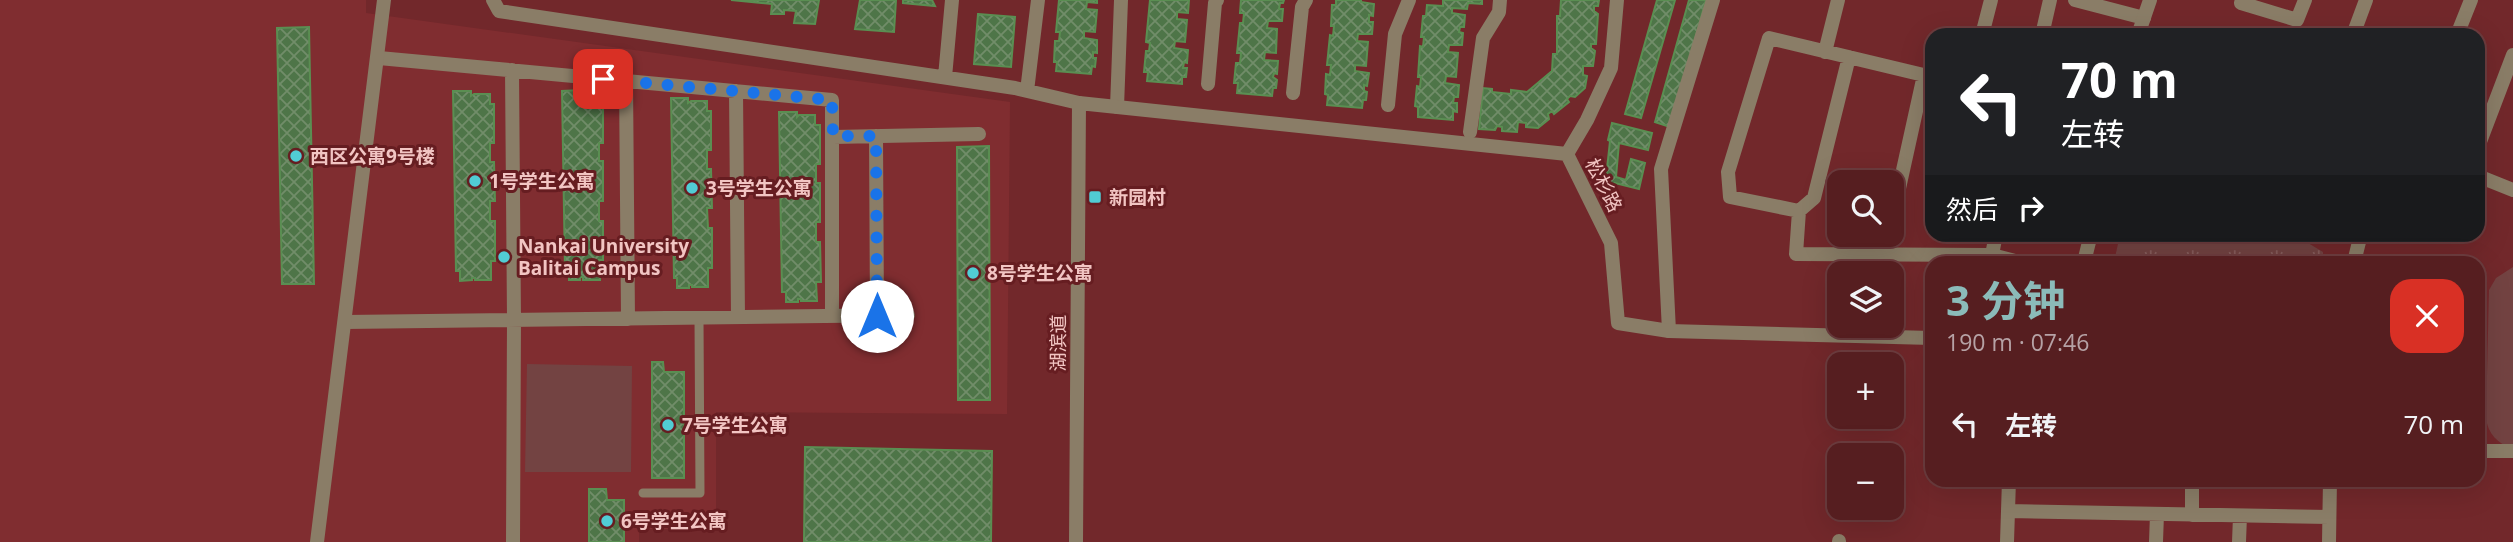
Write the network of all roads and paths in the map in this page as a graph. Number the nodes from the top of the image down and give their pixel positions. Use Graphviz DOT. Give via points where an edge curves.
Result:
graph roads {
  1 [pos="384,0"];
  2 [pos="492,0"];
  3 [pos="952,0"];
  4 [pos="1038,0"];
  5 [pos="1121,0"];
  6 [pos="1217,0"];
  7 [pos="1306,0"];
  8 [pos="1409,0"];
  9 [pos="1500,0"];
  10 [pos="1617,0"];
  11 [pos="1713,0"];
  12 [pos="1838,0"];
  13 [pos="1991,0"];
  14 [pos="2050,0"];
  15 [pos="2075,0"];
  16 [pos="2150,0"];
  17 [pos="2242,0"];
  18 [pos="2305,0"];
  19 [pos="2366,0"];
  20 [pos="2471,0"];
  21 [pos="2144,18"];
  22 [pos="1984,28"];
  23 [pos="2044,28"];
  24 [pos="2140,28"];
  25 [pos="2356,28"];
  26 [pos="2460,28"];
  27 [pos="1825,52"];
  28 [pos="2513,55"];
  29 [pos="1849,57"];
  30 [pos="379,58"];
  31 [pos="512,70"];
  32 [pos="1925,75"];
  33 [pos="944,77"];
  34 [pos="626,81"];
  35 [pos="1208,84"];
  36 [pos="1925,88"];
  37 [pos="1027,90"];
  38 [pos="736,91"];
  39 [pos="1293,93"];
  40 [pos="1079,103"];
  41 [pos="1388,105"];
  42 [pos="1117,107"];
  43 [pos="2485,129"];
  44 [pos="1470,132"];
  45 [pos="979,134"];
  46 [pos="833,136"];
  47 [pos="876,136"];
  48 [pos="1567,154"];
  49 [pos="1904,172"];
  50 [pos="2485,179"];
  51 [pos="2513,190"];
  52 [pos="1799,212"];
  53 [pos="1994,242"];
  54 [pos="1886,247"];
  55 [pos="1884,254"];
  56 [pos="1992,255"];
  57 [pos="1996,256"];
  58 [pos="908,315"];
  59 [pos="832,316"];
  60 [pos="877,316"];
  61 [pos="738,317"];
  62 [pos="699,318"];
  63 [pos="628,319"];
  64 [pos="514,320"];
  65 [pos="345,322"];
  66 [pos="1669,331"];
  67 [pos="1925,338"];
  68 [pos="2485,451"];
  69 [pos="2513,451"];
  70 [pos="2009,487"];
  71 [pos="2192,487"];
  72 [pos="2330,487"];
  73 [pos="643,493"];
  74 [pos="2008,511"];
  75 [pos="2157,514"];
  76 [pos="2192,515"];
  77 [pos="2240,516"];
  78 [pos="2329,517"];
  79 [pos="317,542"];
  80 [pos="513,542"];
  81 [pos="1076,542"];
  82 [pos="2007,542"];
  83 [pos="2156,542"];
  84 [pos="2239,542"];
  85 [pos="2329,542"];
  1 -- 30 [label="street"];
  2 -- 33 [label="street, 松杉路" via="499,10"];
  3 -- 33 [label="street"];
  4 -- 37 [label="street"];
  5 -- 42 [label="street"];
  6 -- 35 [label="street"];
  7 -- 39 [label="street"];
  8 -- 41 [label="street" via="1395,34"];
  9 -- 44 [label="street" via="1499,12 1483,38"];
  10 -- 48 [label="street" via="1611,68"];
  11 -- 66 [label="street" via="1661,169"];
  12 -- 27 [label="street"];
  13 -- 22 [label="street"];
  14 -- 23 [label="street"];
  15 -- 21 [label="street"];
  16 -- 21 [label="street"];
  17 -- 18 [label="street" via="2297,20"];
  19 -- 25 [label="street"];
  20 -- 26 [label="street"];
  21 -- 24 [label="street"];
  27 -- 29 [label="street"];
  27 -- 52 [label="street" via="1769,38 1728,172 1730,197"];
  28 -- 43 [label="street"];
  29 -- 32 [label="street"];
  29 -- 52 [label="street" via="1814,198"];
  30 -- 31 [label="street"];
  30 -- 65 [label="street"];
  31 -- 34 [label="street"];
  31 -- 64 [label="street"];
  33 -- 37 [label="street, 松杉路"];
  34 -- 38 [label="street"];
  34 -- 63 [label="street"];
  36 -- 49 [label="street"];
  37 -- 40 [label="street, 松杉路"];
  38 -- 46 [label="street" via="832,100"];
  38 -- 61 [label="street"];
  40 -- 42 [label="street, 松杉路"];
  40 -- 81 [label="street, 湖滨道"];
  42 -- 48 [label="street, 松杉路"];
  45 -- 47 [label="street"];
  46 -- 47 [label="street"];
  46 -- 59 [label="street"];
  47 -- 60 [label="street"];
  48 -- 66 [label="street, 松杉路" via="1611,243 1618,323"];
  50 -- 51 [label="street"];
  52 -- 55 [label="street" via="1796,254"];
  53 -- 56 [label="street"];
  54 -- 55 [label="street"];
  55 -- 56 [label="street"];
  56 -- 57 [label="street"];
  58 -- 60 [label="street"];
  59 -- 60 [label="street"];
  59 -- 61 [label="street"];
  61 -- 62 [label="street"];
  62 -- 63 [label="street"];
  62 -- 73 [label="lane" via="700,493"];
  63 -- 64 [label="street"];
  64 -- 65 [label="street"];
  64 -- 80 [label="street"];
  65 -- 79 [label="street"];
  66 -- 67 [label="street, 松杉路"];
  68 -- 69 [label="street"];
  70 -- 74 [label="street"];
  71 -- 76 [label="street"];
  72 -- 78 [label="street"];
  74 -- 75 [label="street"];
  74 -- 82 [label="street"];
  75 -- 76 [label="street"];
  75 -- 83 [label="street"];
  76 -- 77 [label="street"];
  77 -- 78 [label="street"];
  77 -- 84 [label="street"];
  78 -- 85 [label="street"];
}
